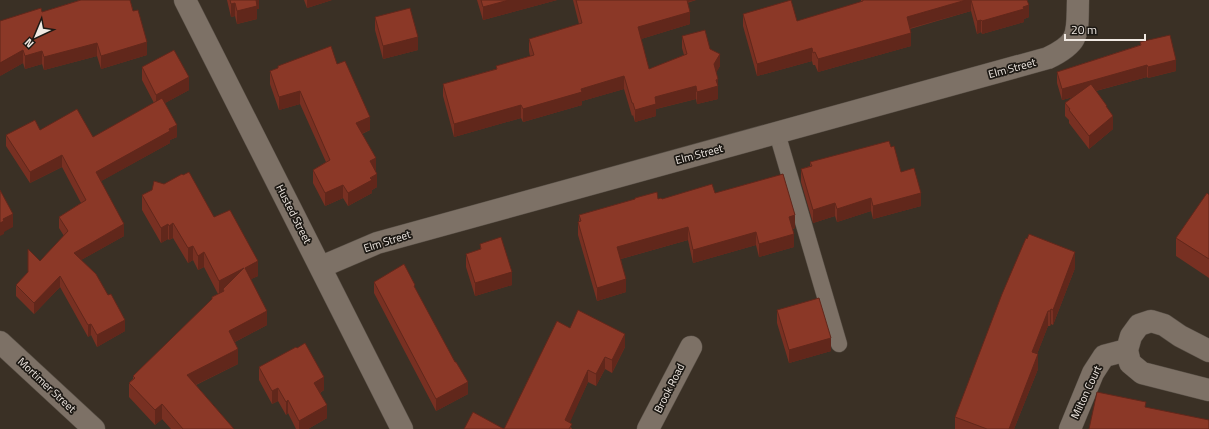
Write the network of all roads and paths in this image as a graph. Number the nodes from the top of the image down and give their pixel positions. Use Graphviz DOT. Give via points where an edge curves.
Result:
graph roads {
  1 [pos="185,0"];
  2 [pos="1078,0"];
  3 [pos="777,133"];
  4 [pos="321,267"];
  5 [pos="0,342"];
  6 [pos="839,344"];
  7 [pos="691,346"];
  8 [pos="1127,350"];
  9 [pos="1209,351"];
  10 [pos="1209,390"];
  11 [pos="94,429"];
  12 [pos="402,429"];
  13 [pos="648,429"];
  14 [pos="1070,429"];
  1 -- 4 [label="street, Husted Street"];
  2 -- 3 [label="street, Elm Street" via="1075,38 1063,51 1048,58"];
  3 -- 4 [label="street, Elm Street" via="377,243"];
  3 -- 6 [label="lane"];
  4 -- 12 [label="street, Husted Street"];
  5 -- 11 [label="street, Mortimer Street"];
  7 -- 13 [label="street, Brook Road"];
  8 -- 9 [label="street" via="1131,336 1139,325 1152,321 1164,325"];
  8 -- 10 [label="street" via="1130,363 1142,373"];
  8 -- 14 [label="street, Milton Court" via="1104,356 1093,373"];
}
